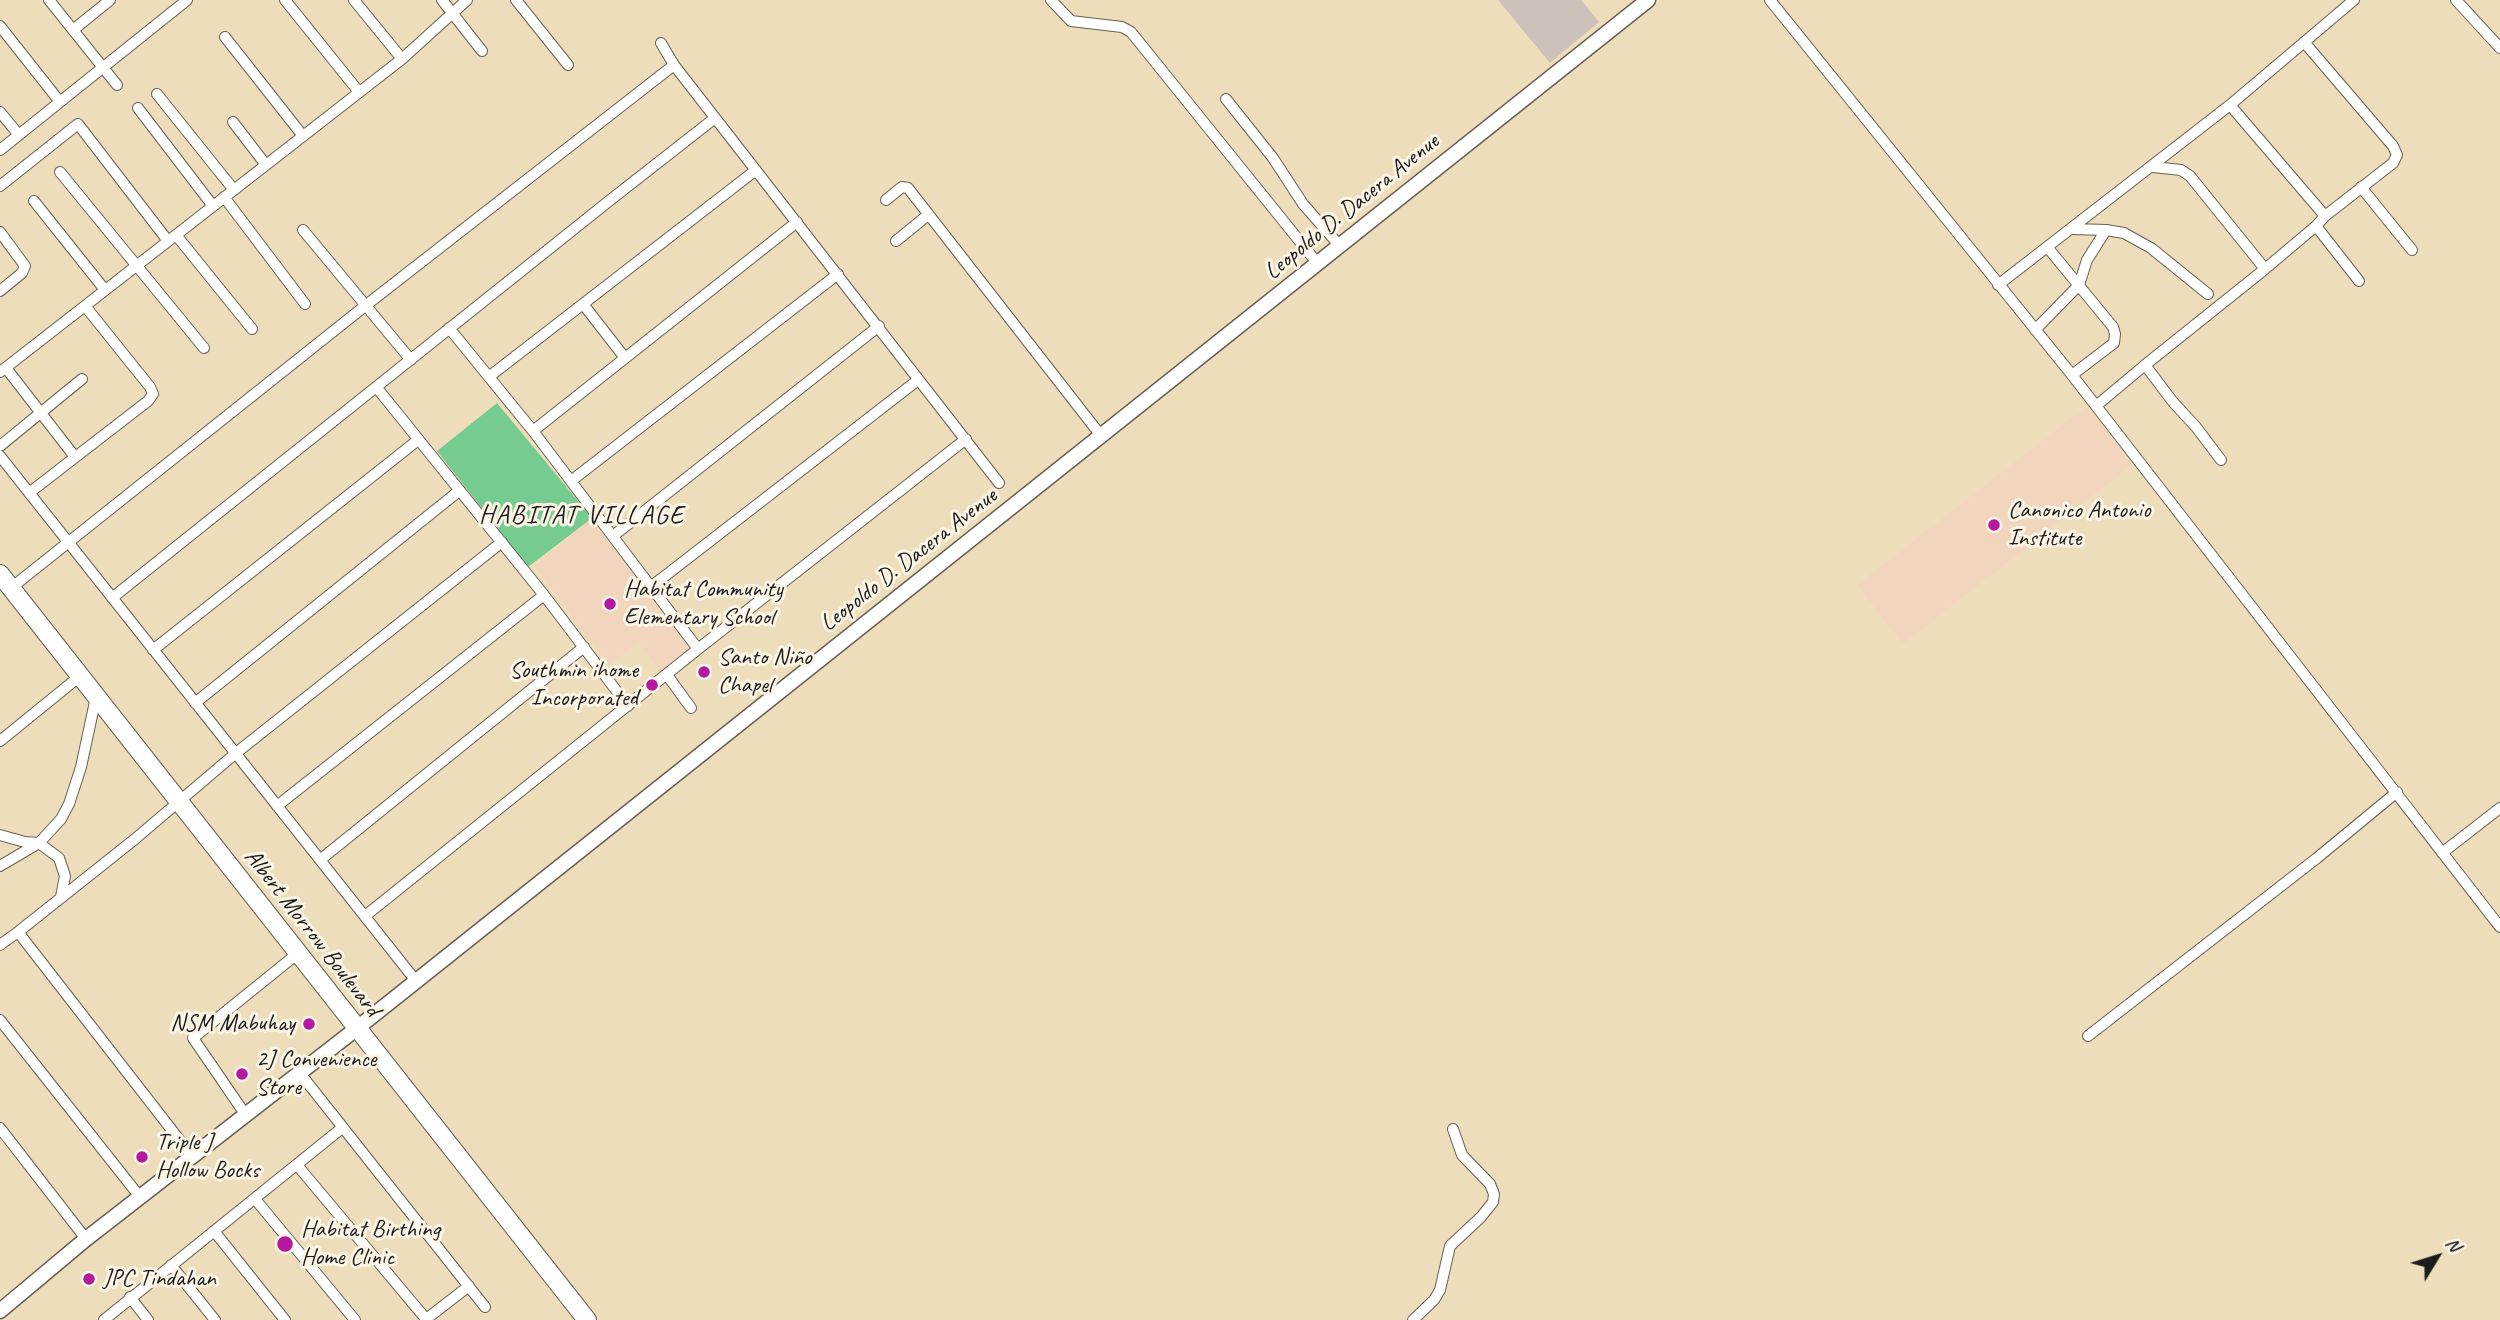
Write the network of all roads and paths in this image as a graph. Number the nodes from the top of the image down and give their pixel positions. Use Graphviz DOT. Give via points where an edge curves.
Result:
graph roads {
  1 [pos="49,0"];
  2 [pos="110,0"];
  3 [pos="187,0"];
  4 [pos="285,0"];
  5 [pos="354,0"];
  6 [pos="442,0"];
  7 [pos="467,0"];
  8 [pos="516,0"];
  9 [pos="1051,0"];
  10 [pos="1648,0"];
  11 [pos="1770,0"];
  12 [pos="2354,0"];
  13 [pos="2456,0"];
  14 [pos="452,12"];
  15 [pos="0,26"];
  16 [pos="73,30"];
  17 [pos="225,37"];
  18 [pos="662,43"];
  19 [pos="2304,43"];
  20 [pos="2500,48"];
  21 [pos="482,51"];
  22 [pos="401,59"];
  23 [pos="568,65"];
  24 [pos="674,65"];
  25 [pos="103,68"];
  26 [pos="117,85"];
  27 [pos="359,92"];
  28 [pos="157,94"];
  29 [pos="1226,99"];
  30 [pos="60,102"];
  31 [pos="2231,106"];
  32 [pos="138,108"];
  33 [pos="0,112"];
  34 [pos="715,118"];
  35 [pos="233,122"];
  36 [pos="19,135"];
  37 [pos="303,136"];
  38 [pos="0,150"];
  39 [pos="266,165"];
  40 [pos="2153,167"];
  41 [pos="756,170"];
  42 [pos="60,172"];
  43 [pos="0,186"];
  44 [pos="2361,187"];
  45 [pos="234,190"];
  46 [pos="224,197"];
  47 [pos="886,200"];
  48 [pos="34,201"];
  49 [pos="213,206"];
  50 [pos="928,215"];
  51 [pos="2325,216"];
  52 [pos="797,222"];
  53 [pos="2316,226"];
  54 [pos="2073,229"];
  55 [pos="303,230"];
  56 [pos="2106,230"];
  57 [pos="0,232"];
  58 [pos="172,238"];
  59 [pos="896,241"];
  60 [pos="1340,246"];
  61 [pos="2048,248"];
  62 [pos="2412,250"];
  63 [pos="1318,264"];
  64 [pos="135,267"];
  65 [pos="2264,269"];
  66 [pos="838,274"];
  67 [pos="2359,281"];
  68 [pos="1998,285"];
  69 [pos="2079,285"];
  70 [pos="105,290"];
  71 [pos="0,291"];
  72 [pos="2208,294"];
  73 [pos="305,304"];
  74 [pos="583,304"];
  75 [pos="85,306"];
  76 [pos="365,306"];
  77 [pos="879,326"];
  78 [pos="449,328"];
  79 [pos="252,329"];
  80 [pos="2035,330"];
  81 [pos="204,348"];
  82 [pos="625,358"];
  83 [pos="411,360"];
  84 [pos="2145,365"];
  85 [pos="3,370"];
  86 [pos="2072,375"];
  87 [pos="490,376"];
  88 [pos="82,379"];
  89 [pos="918,380"];
  90 [pos="377,388"];
  91 [pos="2096,406"];
  92 [pos="40,414"];
  93 [pos="533,431"];
  94 [pos="1102,437"];
  95 [pos="966,439"];
  96 [pos="418,440"];
  97 [pos="0,446"];
  98 [pos="0,456"];
  99 [pos="75,457"];
  100 [pos="2221,460"];
  101 [pos="571,481"];
  102 [pos="999,483"];
  103 [pos="459,491"];
  104 [pos="29,493"];
  105 [pos="613,536"];
  106 [pos="68,542"];
  107 [pos="502,542"];
  108 [pos="5,581"];
  109 [pos="652,586"];
  110 [pos="544,595"];
  111 [pos="113,598"];
  112 [pos="584,647"];
  113 [pos="698,649"];
  114 [pos="153,650"];
  115 [pos="667,675"];
  116 [pos="80,676"];
  117 [pos="96,696"];
  118 [pos="195,703"];
  119 [pos="628,706"];
  120 [pos="691,708"];
  121 [pos="0,741"];
  122 [pos="236,753"];
  123 [pos="2398,792"];
  124 [pos="178,801"];
  125 [pos="277,806"];
  126 [pos="2500,808"];
  127 [pos="0,835"];
  128 [pos="39,844"];
  129 [pos="2442,853"];
  130 [pos="320,860"];
  131 [pos="0,866"];
  132 [pos="61,897"];
  133 [pos="365,916"];
  134 [pos="2500,927"];
  135 [pos="18,932"];
  136 [pos="0,945"];
  137 [pos="297,954"];
  138 [pos="416,981"];
  139 [pos="0,1020"];
  140 [pos="356,1028"];
  141 [pos="2088,1036"];
  142 [pos="299,1072"];
  143 [pos="245,1114"];
  144 [pos="0,1128"];
  145 [pos="342,1128"];
  146 [pos="1453,1129"];
  147 [pos="192,1156"];
  148 [pos="297,1165"];
  149 [pos="139,1197"];
  150 [pos="255,1199"];
  151 [pos="214,1231"];
  152 [pos="86,1238"];
  153 [pos="171,1265"];
  154 [pos="469,1286"];
  155 [pos="130,1297"];
  156 [pos="485,1307"];
  157 [pos="3,1314"];
  158 [pos="104,1320"];
  159 [pos="148,1320"];
  160 [pos="215,1320"];
  161 [pos="285,1320"];
  162 [pos="355,1320"];
  163 [pos="425,1320"];
  164 [pos="587,1320"];
  165 [pos="1413,1320"];
  1 -- 16 [label="street"];
  2 -- 16 [label="street"];
  3 -- 25 [label="street"];
  4 -- 27 [label="street"];
  5 -- 22 [label="street"];
  6 -- 14 [label="street"];
  7 -- 14 [label="street"];
  8 -- 23 [label="street"];
  9 -- 63 [label="street" via="1071,22 1110,24 1131,32"];
  10 -- 60 [label="main road, Leopoldo D. Dacera Avenue"];
  11 -- 68 [label="street"];
  12 -- 19 [label="street"];
  13 -- 20 [label="street"];
  14 -- 21 [label="street"];
  14 -- 22 [label="street"];
  15 -- 30 [label="street"];
  16 -- 25 [label="street"];
  17 -- 37 [label="street"];
  18 -- 24 [label="street"];
  19 -- 31 [label="street"];
  19 -- 44 [label="street" via="2397,151 2393,163"];
  22 -- 27 [label="street"];
  24 -- 34 [label="street"];
  24 -- 76 [label="street"];
  25 -- 26 [label="street"];
  25 -- 30 [label="street"];
  27 -- 37 [label="street"];
  28 -- 45 [label="street"];
  29 -- 60 [label="street"];
  30 -- 36 [label="street"];
  31 -- 40 [label="street"];
  31 -- 51 [label="street"];
  32 -- 49 [label="street"];
  33 -- 36 [label="street"];
  34 -- 41 [label="street"];
  34 -- 78 [label="street"];
  35 -- 39 [label="street"];
  36 -- 38 [label="street"];
  37 -- 39 [label="street"];
  39 -- 45 [label="street"];
  40 -- 54 [label="street"];
  40 -- 65 [label="street" via="2181,170 2190,176"];
  41 -- 52 [label="street"];
  41 -- 74 [label="street"];
  42 -- 64 [label="street"];
  43 -- 58 [label="street" via="78,124"];
  44 -- 51 [label="street"];
  44 -- 62 [label="street"];
  45 -- 46 [label="street"];
  46 -- 49 [label="street"];
  46 -- 73 [label="street"];
  47 -- 50 [label="street" via="905,187"];
  48 -- 70 [label="street"];
  49 -- 58 [label="street"];
  50 -- 59 [label="street"];
  50 -- 94 [label="street"];
  51 -- 53 [label="street"];
  52 -- 66 [label="street"];
  52 -- 82 [label="street"];
  53 -- 65 [label="street"];
  53 -- 67 [label="street"];
  54 -- 56 [label="street"];
  54 -- 61 [label="street"];
  55 -- 76 [label="street"];
  56 -- 69 [label="street" via="2087,260"];
  56 -- 72 [label="street" via="2124,233 2151,248"];
  57 -- 71 [label="street" via="25,265"];
  58 -- 64 [label="street"];
  58 -- 79 [label="street"];
  60 -- 63 [label="main road, Leopoldo D. Dacera Avenue"];
  61 -- 68 [label="street"];
  61 -- 69 [label="street"];
  63 -- 94 [label="main road, Leopoldo D. Dacera Avenue"];
  64 -- 70 [label="street"];
  64 -- 81 [label="street"];
  65 -- 84 [label="street"];
  66 -- 77 [label="street"];
  66 -- 101 [label="street"];
  68 -- 80 [label="street"];
  69 -- 80 [label="street"];
  69 -- 86 [label="street" via="2113,327 2115,338"];
  70 -- 75 [label="street"];
  74 -- 82 [label="street"];
  74 -- 87 [label="street"];
  75 -- 85 [label="street"];
  75 -- 99 [label="street" via="153,394"];
  76 -- 83 [label="street"];
  76 -- 106 [label="street"];
  77 -- 89 [label="street"];
  77 -- 105 [label="street"];
  78 -- 83 [label="street"];
  78 -- 87 [label="street"];
  80 -- 86 [label="street"];
  82 -- 93 [label="street"];
  83 -- 90 [label="street"];
  84 -- 91 [label="street"];
  84 -- 100 [label="street"];
  85 -- 92 [label="street"];
  86 -- 91 [label="street"];
  87 -- 93 [label="street"];
  88 -- 92 [label="street"];
  89 -- 95 [label="street"];
  89 -- 109 [label="street"];
  90 -- 96 [label="street"];
  90 -- 111 [label="street"];
  91 -- 123 [label="street"];
  92 -- 97 [label="street"];
  92 -- 99 [label="street"];
  93 -- 101 [label="street"];
  94 -- 138 [label="main road, Leopoldo D. Dacera Avenue"];
  95 -- 102 [label="street"];
  95 -- 113 [label="street"];
  96 -- 103 [label="street"];
  96 -- 114 [label="street"];
  98 -- 104 [label="street"];
  99 -- 104 [label="street"];
  101 -- 105 [label="street"];
  103 -- 107 [label="street"];
  103 -- 118 [label="street"];
  104 -- 106 [label="street"];
  105 -- 109 [label="street"];
  106 -- 108 [label="street"];
  106 -- 111 [label="street"];
  107 -- 110 [label="street"];
  107 -- 122 [label="street"];
  108 -- 116 [label="highway, Albert Morrow Boulevard"];
  109 -- 113 [label="street"];
  110 -- 112 [label="street"];
  110 -- 125 [label="street"];
  111 -- 114 [label="street"];
  112 -- 119 [label="street"];
  112 -- 130 [label="street"];
  113 -- 115 [label="street"];
  114 -- 118 [label="street"];
  115 -- 119 [label="street"];
  115 -- 120 [label="street"];
  116 -- 117 [label="highway, Albert Morrow Boulevard"];
  116 -- 121 [label="street"];
  117 -- 124 [label="highway, Albert Morrow Boulevard"];
  117 -- 128 [label="street" via="69,804 54,830"];
  118 -- 122 [label="street"];
  119 -- 133 [label="street"];
  122 -- 124 [label="street"];
  122 -- 125 [label="street"];
  123 -- 129 [label="street"];
  123 -- 141 [label="street"];
  124 -- 132 [label="street"];
  124 -- 137 [label="highway, Albert Morrow Boulevard"];
  125 -- 130 [label="street"];
  126 -- 129 [label="street"];
  127 -- 128 [label="street"];
  128 -- 131 [label="street"];
  128 -- 132 [label="street" via="62,865"];
  129 -- 134 [label="street"];
  130 -- 133 [label="street"];
  132 -- 135 [label="street"];
  133 -- 138 [label="street"];
  135 -- 136 [label="street"];
  135 -- 147 [label="street"];
  137 -- 140 [label="highway, Albert Morrow Boulevard"];
  137 -- 143 [label="street" via="193,1038"];
  138 -- 140 [label="main road, Leopoldo D. Dacera Avenue"];
  139 -- 149 [label="street"];
  140 -- 142 [label="main road, Leopoldo D. Dacera Avenue"];
  140 -- 164 [label="highway, Albert Morrow Boulevard"];
  142 -- 143 [label="main road, Leopoldo D. Dacera Avenue"];
  142 -- 145 [label="street"];
  143 -- 147 [label="main road, Leopoldo D. Dacera Avenue"];
  144 -- 152 [label="street"];
  145 -- 148 [label="street"];
  145 -- 154 [label="street"];
  146 -- 165 [label="street" via="1462,1155 1490,1184 1493,1202 1450,1247 1440,1290"];
  147 -- 149 [label="main road, Leopoldo D. Dacera Avenue"];
  148 -- 150 [label="street"];
  148 -- 163 [label="street"];
  149 -- 152 [label="main road, Leopoldo D. Dacera Avenue"];
  150 -- 151 [label="street"];
  150 -- 162 [label="street"];
  151 -- 153 [label="street"];
  151 -- 161 [label="street"];
  152 -- 157 [label="main road, Leopoldo D. Dacera Avenue"];
  153 -- 155 [label="street"];
  153 -- 160 [label="street"];
  154 -- 156 [label="street"];
  154 -- 163 [label="street"];
  155 -- 158 [label="street"];
  155 -- 159 [label="street"];
}
